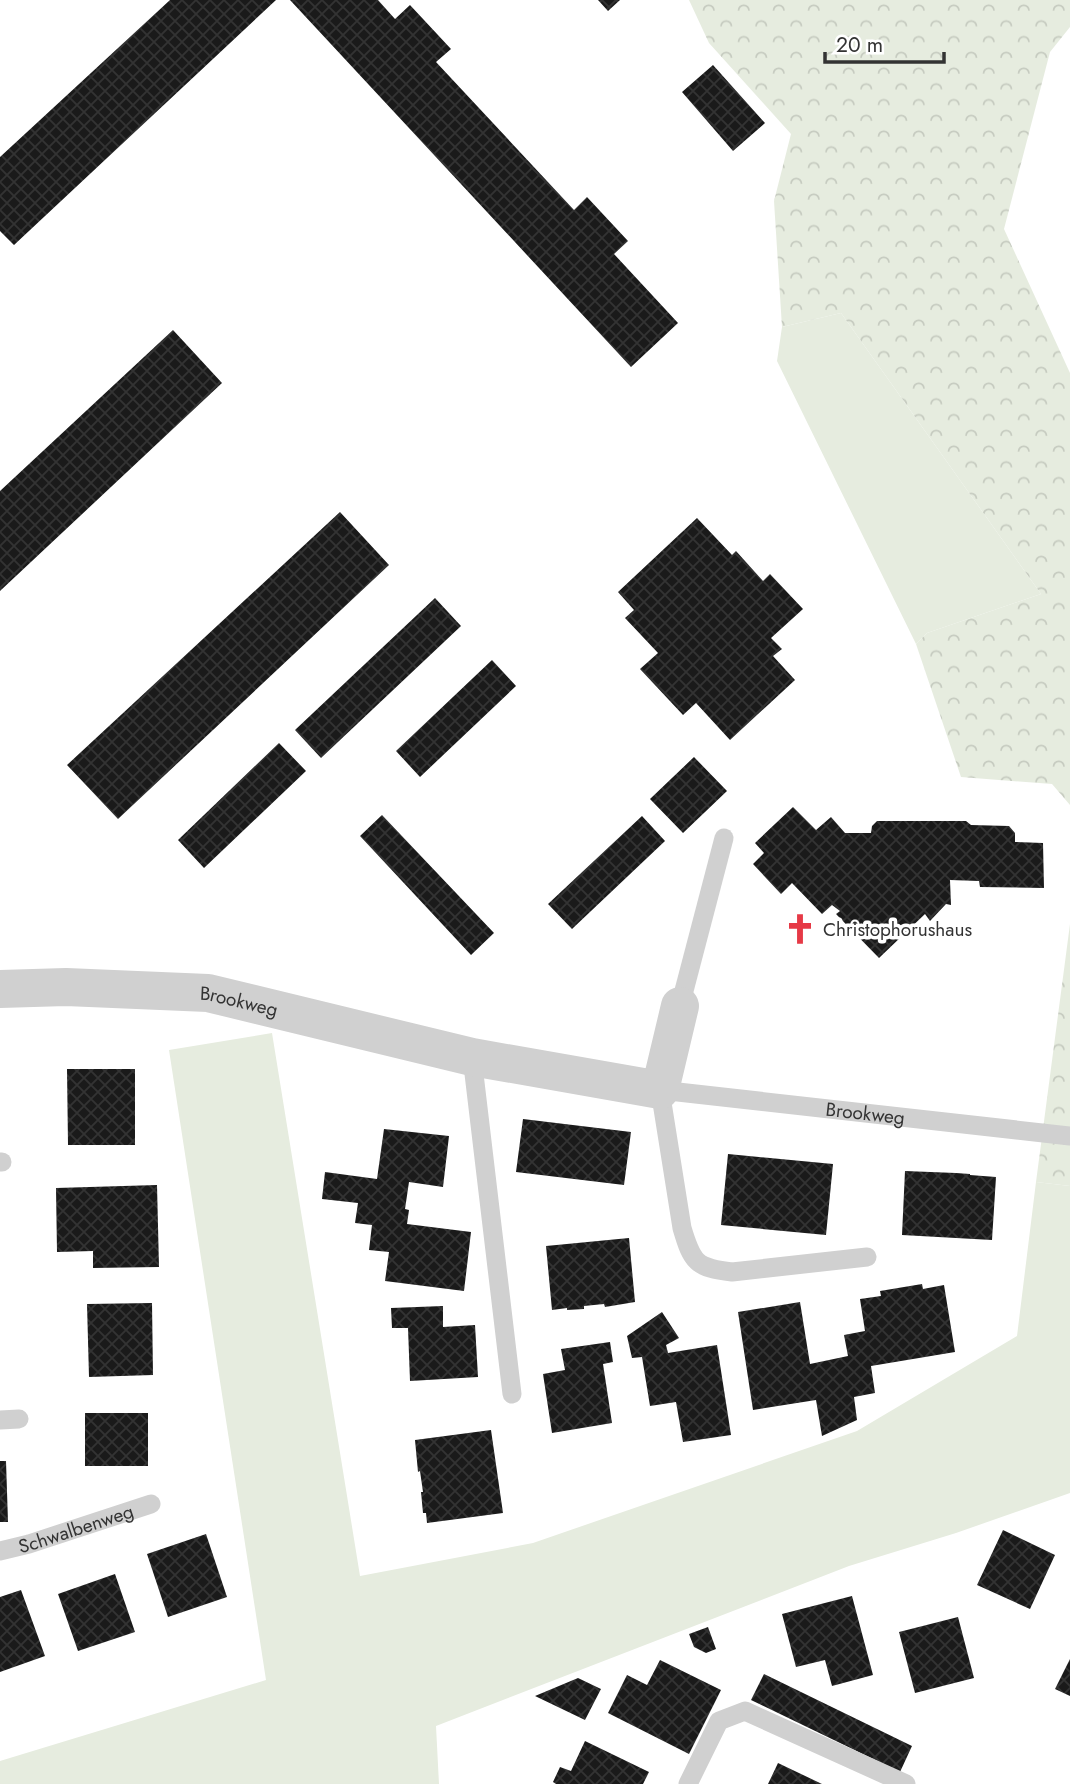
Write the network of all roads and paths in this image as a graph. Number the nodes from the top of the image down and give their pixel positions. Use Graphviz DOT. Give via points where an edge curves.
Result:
graph roads {
  1 [pos="724,838"];
  2 [pos="0,989"];
  3 [pos="680,1006"];
  4 [pos="472,1057"];
  5 [pos="660,1090"];
  6 [pos="1070,1136"];
  7 [pos="867,1256"];
  8 [pos="512,1394"];
  9 [pos="151,1504"];
  10 [pos="0,1551"];
  11 [pos="688,1784"];
  12 [pos="906,1784"];
  1 -- 3 [label="lane"];
  2 -- 4 [label="street, Brookweg" via="208,993"];
  3 -- 5 [label="street"];
  4 -- 5 [label="street, Brookweg"];
  4 -- 8 [label="lane"];
  5 -- 6 [label="lane, Brookweg"];
  5 -- 7 [label="lane" via="682,1228 696,1262 732,1272"];
  9 -- 10 [label="lane, Schwalbenweg"];
  11 -- 12 [label="lane" via="719,1721 745,1711"];
}
